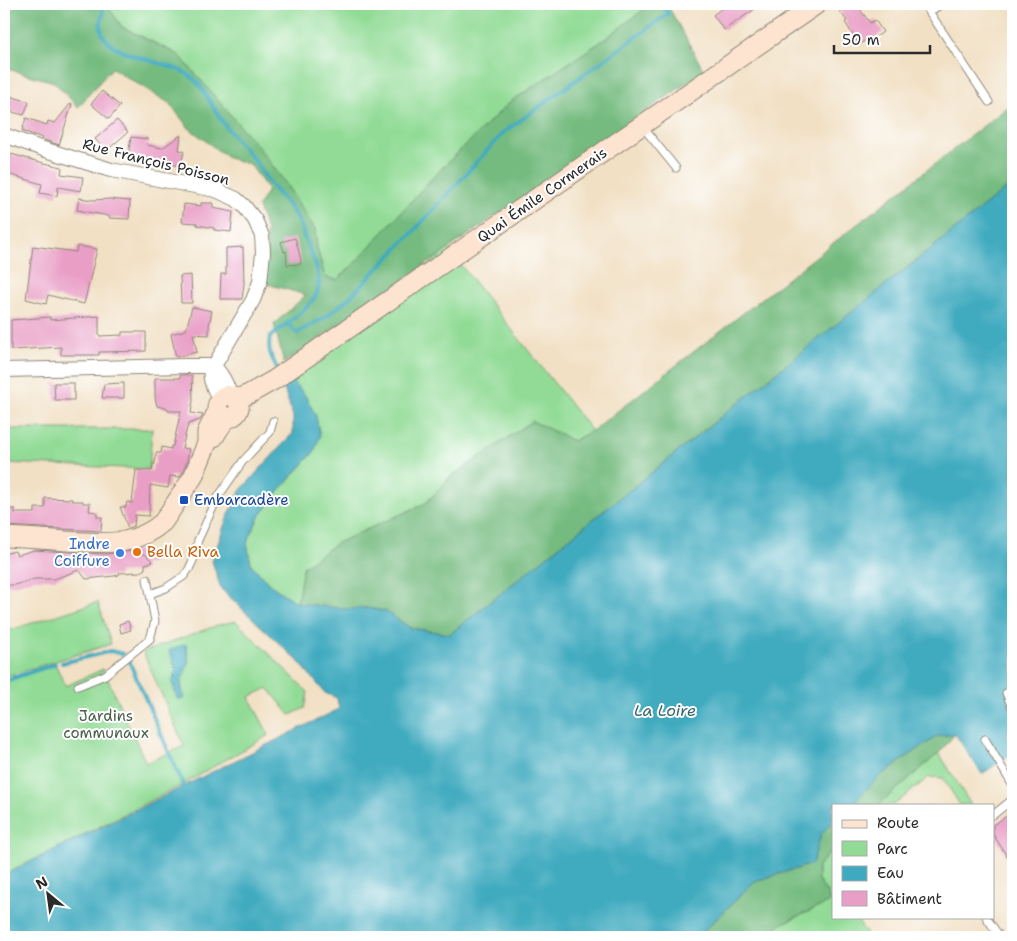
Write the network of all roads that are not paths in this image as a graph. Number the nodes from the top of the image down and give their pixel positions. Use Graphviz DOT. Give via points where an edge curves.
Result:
graph roads {
  1 [pos="817,4"];
  2 [pos="924,4"];
  3 [pos="942,4"];
  4 [pos="930,12"];
  5 [pos="989,102"];
  6 [pos="642,126"];
  7 [pos="4,135"];
  8 [pos="676,168"];
  9 [pos="213,366"];
  10 [pos="4,370"];
  11 [pos="228,405"];
  12 [pos="272,421"];
  13 [pos="4,537"];
  14 [pos="147,579"];
  15 [pos="150,594"];
  16 [pos="78,686"];
  17 [pos="1006,693"];
  18 [pos="1013,710"];
  19 [pos="985,739"];
  20 [pos="1013,786"];
  21 [pos="1013,799"];
  22 [pos="994,814"];
  23 [pos="987,918"];
  24 [pos="1000,937"];
  1 -- 6 [label="street, Quai Émile Cormerais"];
  2 -- 4 [label="lane"];
  3 -- 4 [label="lane"];
  4 -- 5 [label="lane"];
  6 -- 8 [label="lane"];
  6 -- 11 [label="street, Quai Émile Cormerais" via="270,383 256,398"];
  7 -- 9 [label="street, Rue François Poisson" via="111,170 216,190 244,206 262,236 260,282 253,300"];
  9 -- 10 [label="street"];
  9 -- 11 [label="street" via="225,382"];
  11 -- 13 [label="street" via="207,432 207,443 193,477 158,527 125,540 105,542"];
  12 -- 15 [label="lane" via="270,432 243,461 218,497 198,540 190,569 166,588"];
  14 -- 15 [label="lane"];
  15 -- 16 [label="lane" via="155,621 150,639 105,675"];
  17 -- 18 [label="lane"];
  19 -- 20 [label="lane"];
  21 -- 22 [label="lane"];
  23 -- 24 [label="lane"];
}
